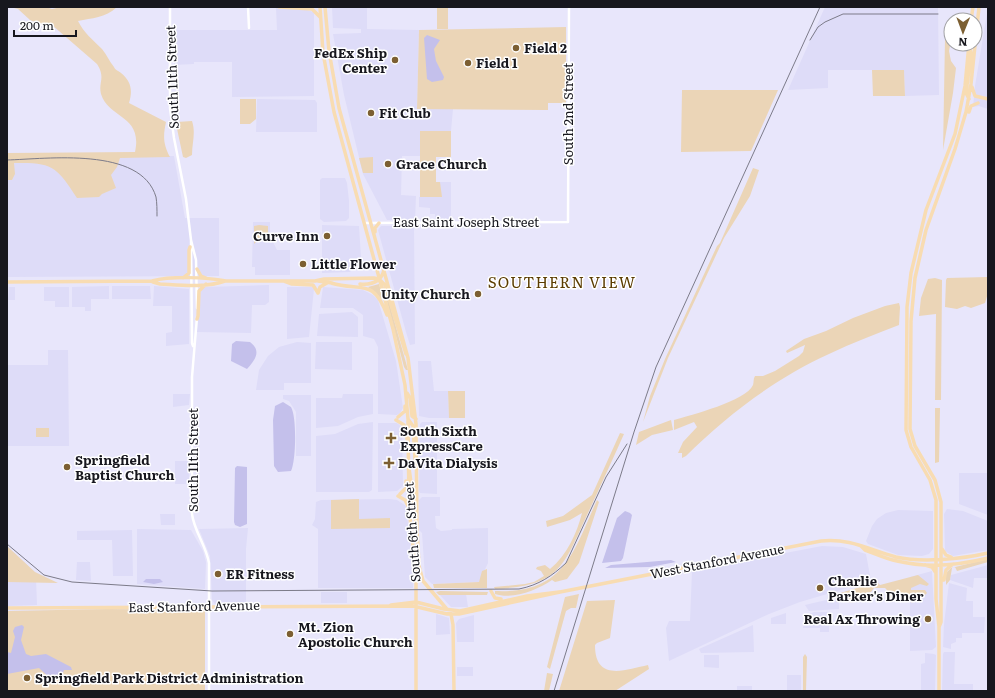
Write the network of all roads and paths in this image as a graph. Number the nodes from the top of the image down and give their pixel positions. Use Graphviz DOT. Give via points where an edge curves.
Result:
graph roads {
  1 [pos="170,7"];
  2 [pos="248,7"];
  3 [pos="278,7"];
  4 [pos="322,7"];
  5 [pos="569,7"];
  6 [pos="980,7"];
  7 [pos="321,20"];
  8 [pos="248,28"];
  9 [pos="968,52"];
  10 [pos="971,52"];
  11 [pos="971,84"];
  12 [pos="969,99"];
  13 [pos="988,100"];
  14 [pos="978,103"];
  15 [pos="954,154"];
  16 [pos="568,222"];
  17 [pos="364,223"];
  18 [pos="371,223"];
  19 [pos="379,223"];
  20 [pos="368,237"];
  21 [pos="191,240"];
  22 [pos="190,247"];
  23 [pos="381,256"];
  24 [pos="197,269"];
  25 [pos="384,269"];
  26 [pos="369,277"];
  27 [pos="180,279"];
  28 [pos="192,279"];
  29 [pos="196,279"];
  30 [pos="379,279"];
  31 [pos="224,281"];
  32 [pos="283,281"];
  33 [pos="318,281"];
  34 [pos="7,282"];
  35 [pos="152,282"];
  36 [pos="330,283"];
  37 [pos="192,284"];
  38 [pos="197,284"];
  39 [pos="206,284"];
  40 [pos="197,319"];
  41 [pos="393,329"];
  42 [pos="193,346"];
  43 [pos="408,358"];
  44 [pos="406,391"];
  45 [pos="408,419"];
  46 [pos="416,419"];
  47 [pos="408,444"];
  48 [pos="408,456"];
  49 [pos="408,467"];
  50 [pos="417,468"];
  51 [pos="409,495"];
  52 [pos="414,495"];
  53 [pos="409,507"];
  54 [pos="417,522"];
  55 [pos="860,546"];
  56 [pos="936,548"];
  57 [pos="942,549"];
  58 [pos="988,553"];
  59 [pos="976,556"];
  60 [pos="988,558"];
  61 [pos="927,559"];
  62 [pos="936,559"];
  63 [pos="941,559"];
  64 [pos="912,564"];
  65 [pos="936,564"];
  66 [pos="941,564"];
  67 [pos="958,564"];
  68 [pos="936,574"];
  69 [pos="574,589"];
  70 [pos="491,591"];
  71 [pos="560,592"];
  72 [pos="941,596"];
  73 [pos="520,597"];
  74 [pos="416,604"];
  75 [pos="209,606"];
  76 [pos="7,608"];
  77 [pos="450,612"];
  78 [pos="462,614"];
  79 [pos="939,628"];
  80 [pos="453,631"];
  81 [pos="209,691"];
  82 [pos="416,691"];
  83 [pos="454,691"];
  84 [pos="939,691"];
  1 -- 21 [label="street, South 11th Street" via="171,116"];
  2 -- 8 [label="street"];
  3 -- 7 [label="main road" via="312,9"];
  4 -- 7 [label="main road"];
  4 -- 18 [label="main road" via="326,53 343,126"];
  5 -- 16 [label="street, South 2nd Street"];
  6 -- 11 [label="main road"];
  7 -- 17 [label="main road" via="332,100"];
  9 -- 56 [label="main road" via="959,117 921,228 907,307 906,430 911,447 935,492"];
  10 -- 12 [label="main road" via="966,93"];
  11 -- 12 [label="main road"];
  11 -- 13 [label="main road" via="975,96"];
  12 -- 15 [label="main road"];
  14 -- 15 [label="main road" via="970,108"];
  15 -- 57 [label="main road" via="932,208 922,242 914,284 911,321 910,429 915,446 938,491 942,510"];
  16 -- 19 [label="street, East Saint Joseph Street"];
  17 -- 18 [label="street, East Saint Joseph Street"];
  17 -- 20 [label="main road"];
  18 -- 19 [label="street, East Saint Joseph Street"];
  18 -- 23 [label="main road"];
  19 -- 23 [label="main road" via="375,231"];
  20 -- 26 [label="main road" via="374,272"];
  20 -- 30 [label="main road"];
  21 -- 22 [label="street, South 11th Street"];
  21 -- 24 [label="street, South 11th Street"];
  22 -- 27 [label="main road" via="189,273"];
  22 -- 28 [label="street, South 11th Street"];
  23 -- 25 [label="main road"];
  24 -- 29 [label="street, South 11th Street"];
  24 -- 31 [label="main road" via="203,277"];
  25 -- 30 [label="main road"];
  25 -- 43 [label="main road"];
  26 -- 30 [label="main road"];
  26 -- 33 [label="main road"];
  27 -- 28 [label="main road"];
  27 -- 35 [label="main road" via="160,279"];
  28 -- 29 [label="main road"];
  28 -- 37 [label="street, South 11th Street"];
  29 -- 31 [label="main road"];
  29 -- 38 [label="street, South 11th Street"];
  30 -- 36 [label="main road" via="369,285"];
  30 -- 41 [label="main road"];
  30 -- 43 [label="main road" via="386,288 403,349"];
  31 -- 32 [label="main road"];
  31 -- 39 [label="main road"];
  32 -- 33 [label="main road"];
  32 -- 36 [label="main road" via="313,285 318,293 320,287"];
  33 -- 36 [label="main road"];
  34 -- 35 [label="main road"];
  35 -- 37 [label="main road"];
  36 -- 41 [label="main road" via="362,286 372,291 381,300"];
  37 -- 38 [label="main road"];
  37 -- 42 [label="street, South 11th Street"];
  38 -- 39 [label="main road"];
  38 -- 40 [label="street, South 11th Street"];
  39 -- 40 [label="main road" via="198,291"];
  40 -- 42 [label="street, South 11th Street"];
  41 -- 44 [label="main road, South 6th Street"];
  42 -- 75 [label="street, South 11th Street" via="192,514 208,561"];
  43 -- 46 [label="main road, South 6th Street"];
  44 -- 45 [label="main road, South 6th Street"];
  44 -- 46 [label="main road" via="410,398 412,416"];
  44 -- 47 [label="main road" via="405,411 397,419 404,425"];
  45 -- 47 [label="main road, South 6th Street"];
  45 -- 50 [label="main road" via="413,426 413,451"];
  46 -- 50 [label="main road, South 6th Street"];
  47 -- 48 [label="main road, South 6th Street"];
  48 -- 49 [label="main road, South 6th Street"];
  48 -- 53 [label="main road" via="406,488 399,495"];
  49 -- 51 [label="main road, South 6th Street"];
  49 -- 52 [label="main road"];
  50 -- 54 [label="main road, South 6th Street"];
  51 -- 53 [label="main road, South 6th Street"];
  51 -- 54 [label="main road" via="413,500 413,512"];
  53 -- 74 [label="main road, South 6th Street" via="416,576"];
  54 -- 77 [label="main road, South 6th Street" via="418,558 423,581"];
  55 -- 61 [label="main road, West Stanford Avenue" via="867,546 896,557"];
  55 -- 64 [label="main road, West Stanford Avenue" via="894,561"];
  55 -- 69 [label="main road, West Stanford Avenue" via="838,541 817,542"];
  56 -- 61 [label="main road"];
  56 -- 62 [label="main road"];
  57 -- 59 [label="main road" via="950,557"];
  57 -- 63 [label="main road"];
  58 -- 59 [label="main road"];
  59 -- 63 [label="main road, West Stanford Avenue"];
  60 -- 67 [label="main road, West Stanford Avenue"];
  61 -- 62 [label="main road, West Stanford Avenue"];
  62 -- 63 [label="main road, West Stanford Avenue"];
  62 -- 65 [label="main road"];
  63 -- 66 [label="main road"];
  64 -- 65 [label="main road, West Stanford Avenue"];
  64 -- 68 [label="main road" via="929,566"];
  65 -- 66 [label="main road, West Stanford Avenue"];
  65 -- 68 [label="main road"];
  66 -- 67 [label="main road, West Stanford Avenue"];
  66 -- 72 [label="main road"];
  67 -- 72 [label="main road" via="949,567 945,572"];
  68 -- 79 [label="main road"];
  69 -- 71 [label="main road, East Stanford Avenue"];
  70 -- 73 [label="main road" via="498,599"];
  71 -- 73 [label="main road, East Stanford Avenue"];
  71 -- 78 [label="main road, East Stanford Avenue"];
  72 -- 79 [label="main road"];
  73 -- 77 [label="main road, East Stanford Avenue"];
  74 -- 75 [label="main road, East Stanford Avenue"];
  74 -- 77 [label="main road, East Stanford Avenue"];
  74 -- 82 [label="main road, South 6th Street"];
  75 -- 76 [label="main road, East Stanford Avenue"];
  75 -- 81 [label="street, South 11th Street"];
  77 -- 78 [label="main road, East Stanford Avenue"];
  77 -- 80 [label="main road"];
  78 -- 80 [label="main road" via="456,619"];
  79 -- 84 [label="main road"];
  80 -- 83 [label="main road"];
}
